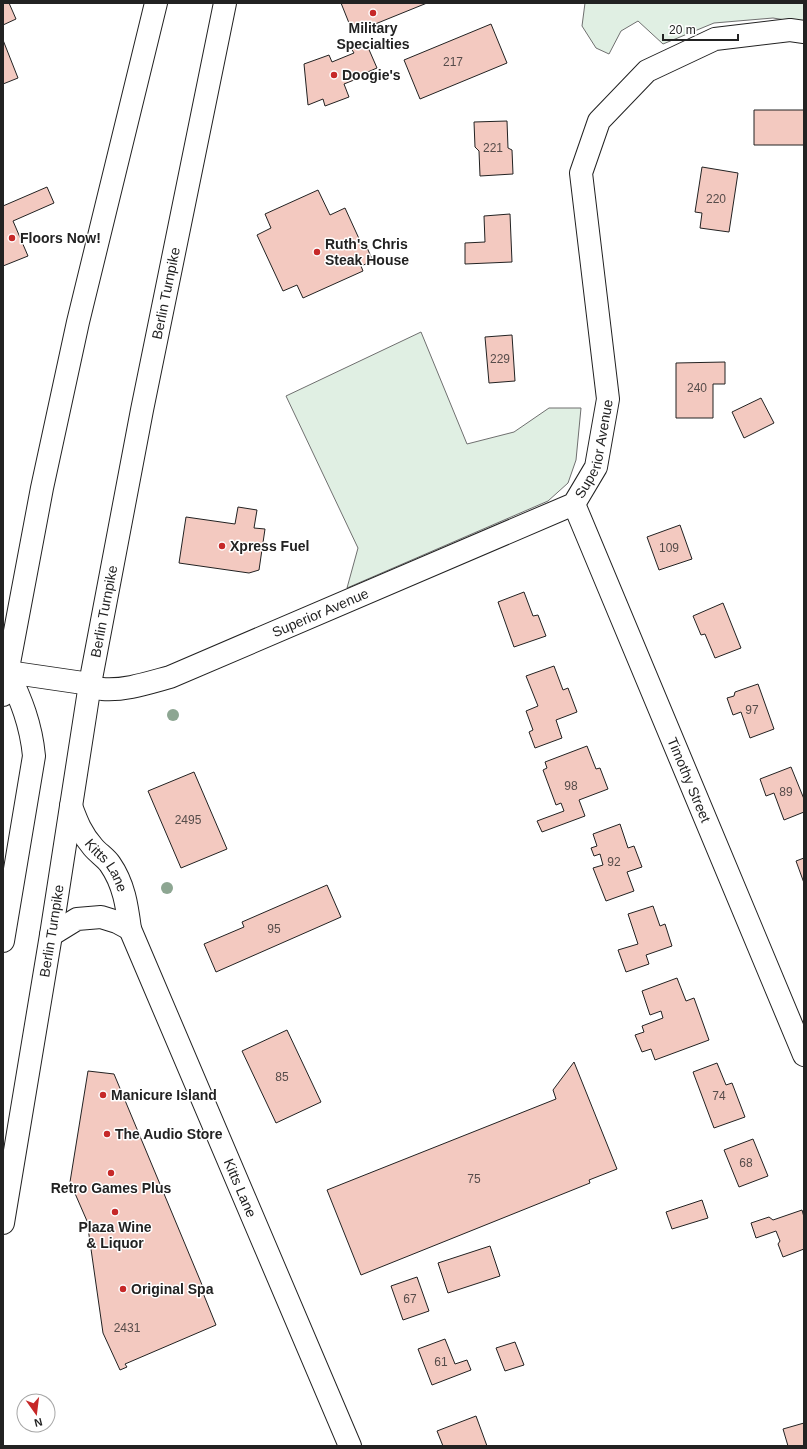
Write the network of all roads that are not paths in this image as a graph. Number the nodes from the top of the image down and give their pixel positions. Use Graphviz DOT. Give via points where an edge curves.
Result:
graph roads {
  1 [pos="156,3"];
  2 [pos="225,3"];
  3 [pos="804,32"];
  4 [pos="574,504"];
  5 [pos="6,667"];
  6 [pos="90,684"];
  7 [pos="3,695"];
  8 [pos="71,806"];
  9 [pos="130,929"];
  10 [pos="51,935"];
  11 [pos="3,941"];
  12 [pos="804,1055"];
  13 [pos="3,1223"];
  14 [pos="350,1446"];
  1 -- 5 [label="main road" via="76,330"];
  2 -- 6 [label="main road, Berlin Turnpike" via="142,410"];
  3 -- 4 [label="main road, Superior Avenue" via="790,30 716,39 647,71 599,121 581,173 608,399 596,466"];
  4 -- 6 [label="main road, Superior Avenue" via="170,677 122,688 100,689"];
  4 -- 12 [label="main road, Timothy Street"];
  5 -- 6 [label="main road, Superior Avenue"];
  5 -- 7 [label="main road"];
  5 -- 11 [label="main road" via="27,716 34,756"];
  6 -- 8 [label="main road, Berlin Turnpike"];
  8 -- 9 [label="main road, Kitts Lane" via="81,832 110,863 120,881 127,901"];
  8 -- 10 [label="main road, Berlin Turnpike"];
  9 -- 10 [label="main road" via="101,917 77,919"];
  9 -- 14 [label="main road, Kitts Lane"];
  10 -- 13 [label="main road, Berlin Turnpike"];
}
